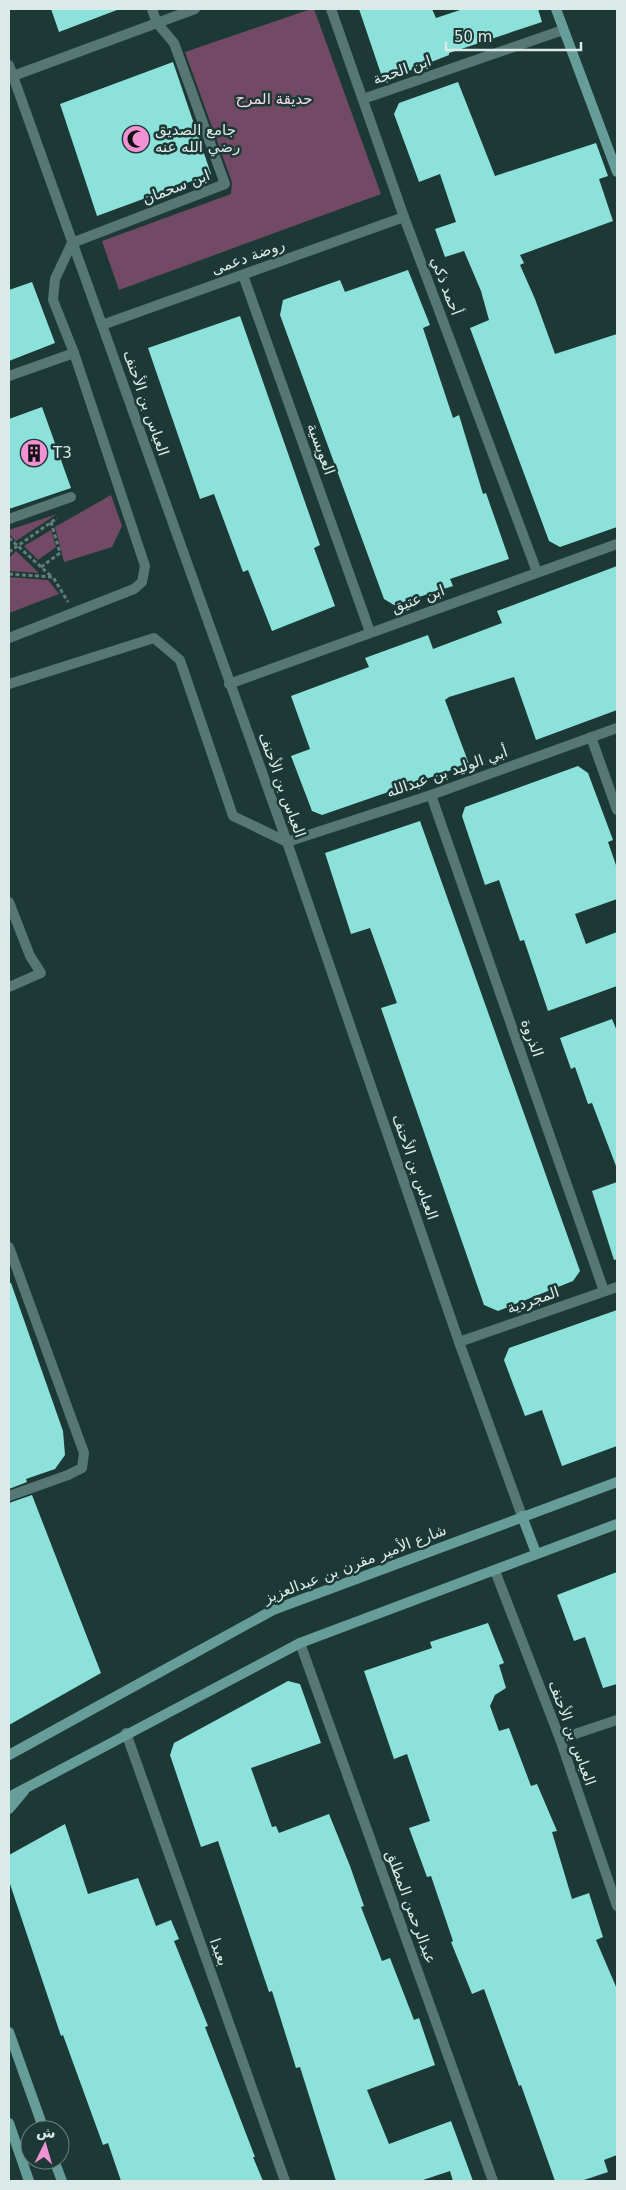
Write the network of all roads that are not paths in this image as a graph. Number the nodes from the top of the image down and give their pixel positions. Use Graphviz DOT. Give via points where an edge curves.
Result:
graph roads {
  1 [pos="152,9"];
  2 [pos="195,9"];
  3 [pos="331,9"];
  4 [pos="556,9"];
  5 [pos="157,23"];
  6 [pos="564,30"];
  7 [pos="9,65"];
  8 [pos="13,76"];
  9 [pos="363,99"];
  10 [pos="617,172"];
  11 [pos="404,217"];
  12 [pos="72,243"];
  13 [pos="243,275"];
  14 [pos="102,325"];
  15 [pos="74,353"];
  16 [pos="9,376"];
  17 [pos="68,498"];
  18 [pos="9,519"];
  19 [pos="617,544"];
  20 [pos="537,572"];
  21 [pos="370,632"];
  22 [pos="9,638"];
  23 [pos="9,684"];
  24 [pos="229,684"];
  25 [pos="617,728"];
  26 [pos="591,737"];
  27 [pos="431,794"];
  28 [pos="617,810"];
  29 [pos="287,842"];
  30 [pos="9,902"];
  31 [pos="9,987"];
  32 [pos="9,1247"];
  33 [pos="617,1287"];
  34 [pos="604,1292"];
  35 [pos="459,1342"];
  36 [pos="617,1482"];
  37 [pos="9,1496"];
  38 [pos="522,1516"];
  39 [pos="617,1524"];
  40 [pos="536,1553"];
  41 [pos="495,1570"];
  42 [pos="300,1643"];
  43 [pos="617,1720"];
  44 [pos="126,1733"];
  45 [pos="560,1740"];
  46 [pos="9,1755"];
  47 [pos="30,1785"];
  48 [pos="9,1796"];
  49 [pos="9,1809"];
  50 [pos="617,1906"];
  51 [pos="9,2032"];
  52 [pos="40,2120"];
  53 [pos="9,2123"];
  54 [pos="29,2181"];
  55 [pos="285,2181"];
  56 [pos="493,2181"];
  1 -- 5 [label="street, ابن سحمان"];
  2 -- 5 [label="street"];
  3 -- 9 [label="street, أحمد ذكي"];
  4 -- 6 [label="street"];
  5 -- 8 [label="street"];
  5 -- 12 [label="street, ابن سحمان" via="174,43 225,184"];
  6 -- 9 [label="street, ابن الحجة"];
  6 -- 10 [label="street"];
  7 -- 8 [label="street, العباس بن الأحنف"];
  8 -- 12 [label="street, العباس بن الأحنف"];
  9 -- 11 [label="street, أحمد ذكي"];
  11 -- 13 [label="street, روضة دعمى"];
  11 -- 20 [label="street, أحمد ذكي"];
  12 -- 14 [label="street, العباس بن الأحنف"];
  12 -- 15 [label="street" via="55,279 54,300"];
  13 -- 14 [label="street, روضة دعمى"];
  13 -- 21 [label="street, العويسية"];
  14 -- 24 [label="street, العباس بن الأحنف"];
  15 -- 16 [label="street"];
  15 -- 22 [label="street" via="145,566 142,582 134,589 75,614"];
  17 -- 18 [label="street"];
  19 -- 20 [label="street, ابن عتيق"];
  20 -- 21 [label="street, ابن عتيق"];
  21 -- 24 [label="street, ابن عتيق"];
  23 -- 29 [label="street" via="154,638 180,660 233,816"];
  24 -- 29 [label="street, العباس بن الأحنف"];
  25 -- 26 [label="street, أبي الوليد بن عبدالله"];
  26 -- 27 [label="street, أبي الوليد بن عبدالله"];
  26 -- 28 [label="street"];
  27 -- 29 [label="street, أبي الوليد بن عبدالله"];
  27 -- 34 [label="street, الذروة"];
  29 -- 35 [label="street, العباس بن الأحنف"];
  30 -- 31 [label="street" via="40,973"];
  32 -- 37 [label="street" via="84,1453 82,1468"];
  33 -- 34 [label="street, المجردية"];
  34 -- 35 [label="street, المجردية"];
  35 -- 38 [label="street, العباس بن الأحنف"];
  36 -- 38 [label="street, شارع الأمير مقرن بن عبدالعزيز"];
  38 -- 40 [label="street"];
  38 -- 46 [label="street, شارع الأمير مقرن بن عبدالعزيز" via="273,1610"];
  39 -- 40 [label="street"];
  40 -- 41 [label="street"];
  41 -- 42 [label="street"];
  41 -- 45 [label="street, العباس بن الأحنف"];
  42 -- 44 [label="street"];
  42 -- 56 [label="street, عبدالرحمن المطلق"];
  43 -- 45 [label="street"];
  44 -- 47 [label="street"];
  44 -- 55 [label="street, بعبدا"];
  45 -- 50 [label="street, العباس بن الأحنف"];
  47 -- 48 [label="street"];
  47 -- 49 [label="street"];
  51 -- 52 [label="street"];
  53 -- 54 [label="street"];
}
